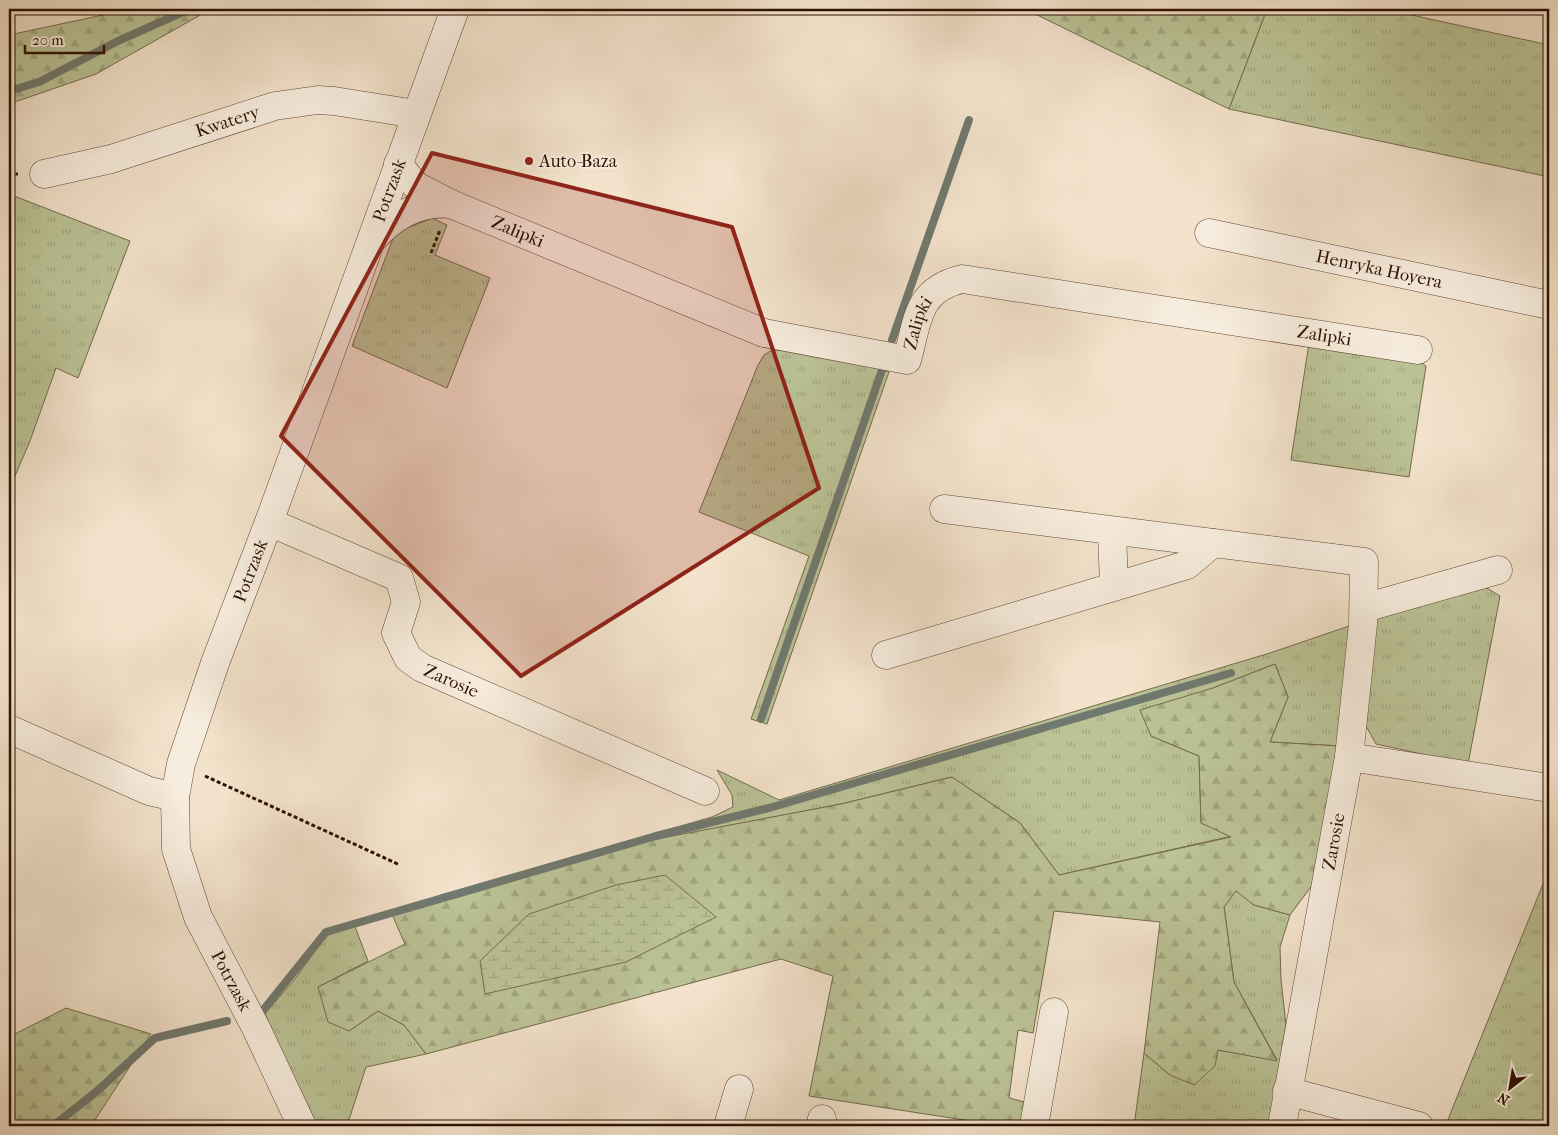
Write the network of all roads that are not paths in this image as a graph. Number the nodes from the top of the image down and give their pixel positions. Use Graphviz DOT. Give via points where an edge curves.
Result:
graph roads {
  1 [pos="455,9"];
  2 [pos="416,114"];
  3 [pos="398,164"];
  4 [pos="44,174"];
  5 [pos="451,204"];
  6 [pos="1209,232"];
  7 [pos="369,243"];
  8 [pos="1549,305"];
  9 [pos="1418,350"];
  10 [pos="944,509"];
  11 [pos="269,522"];
  12 [pos="1112,531"];
  13 [pos="1213,543"];
  14 [pos="1498,570"];
  15 [pos="1114,586"];
  16 [pos="1364,608"];
  17 [pos="886,655"];
  18 [pos="9,729"];
  19 [pos="1349,757"];
  20 [pos="1548,785"];
  21 [pos="705,791"];
  22 [pos="175,797"];
  23 [pos="1054,1012"];
  24 [pos="739,1089"];
  25 [pos="1287,1091"];
  26 [pos="302,1126"];
  27 [pos="728,1126"];
  28 [pos="1034,1126"];
  29 [pos="1282,1126"];
  30 [pos="1419,1126"];
  1 -- 2 [label="street, Potrzask"];
  2 -- 3 [label="street, Potrzask"];
  2 -- 4 [label="street, Kwatery" via="318,100 275,106 110,159"];
  3 -- 5 [label="street, Zalipki" via="416,186"];
  3 -- 7 [label="street, Potrzask"];
  5 -- 7 [label="street" via="434,202 409,212 386,224"];
  5 -- 9 [label="street, Zalipki" via="764,333 907,360 922,306 932,291 944,283 962,279"];
  6 -- 8 [label="street, Henryka Hoyera"];
  7 -- 11 [label="street, Potrzask"];
  10 -- 12 [label="street"];
  11 -- 21 [label="street, Zarosie" via="399,578 406,602 396,633 408,658 422,668"];
  11 -- 22 [label="street, Potrzask" via="215,663 181,764"];
  12 -- 13 [label="street"];
  12 -- 15 [label="street"];
  13 -- 15 [label="street" via="1186,565"];
  13 -- 16 [label="street, Zarosie" via="1364,562"];
  14 -- 16 [label="street"];
  15 -- 17 [label="street"];
  16 -- 19 [label="street, Zarosie"];
  18 -- 22 [label="street" via="149,791"];
  19 -- 20 [label="street"];
  19 -- 25 [label="street, Zarosie"];
  22 -- 26 [label="street, Potrzask" via="176,849 198,917"];
  23 -- 28 [label="street"];
  24 -- 27 [label="street"];
  25 -- 29 [label="street, Zarosie"];
  25 -- 30 [label="street"];
}
